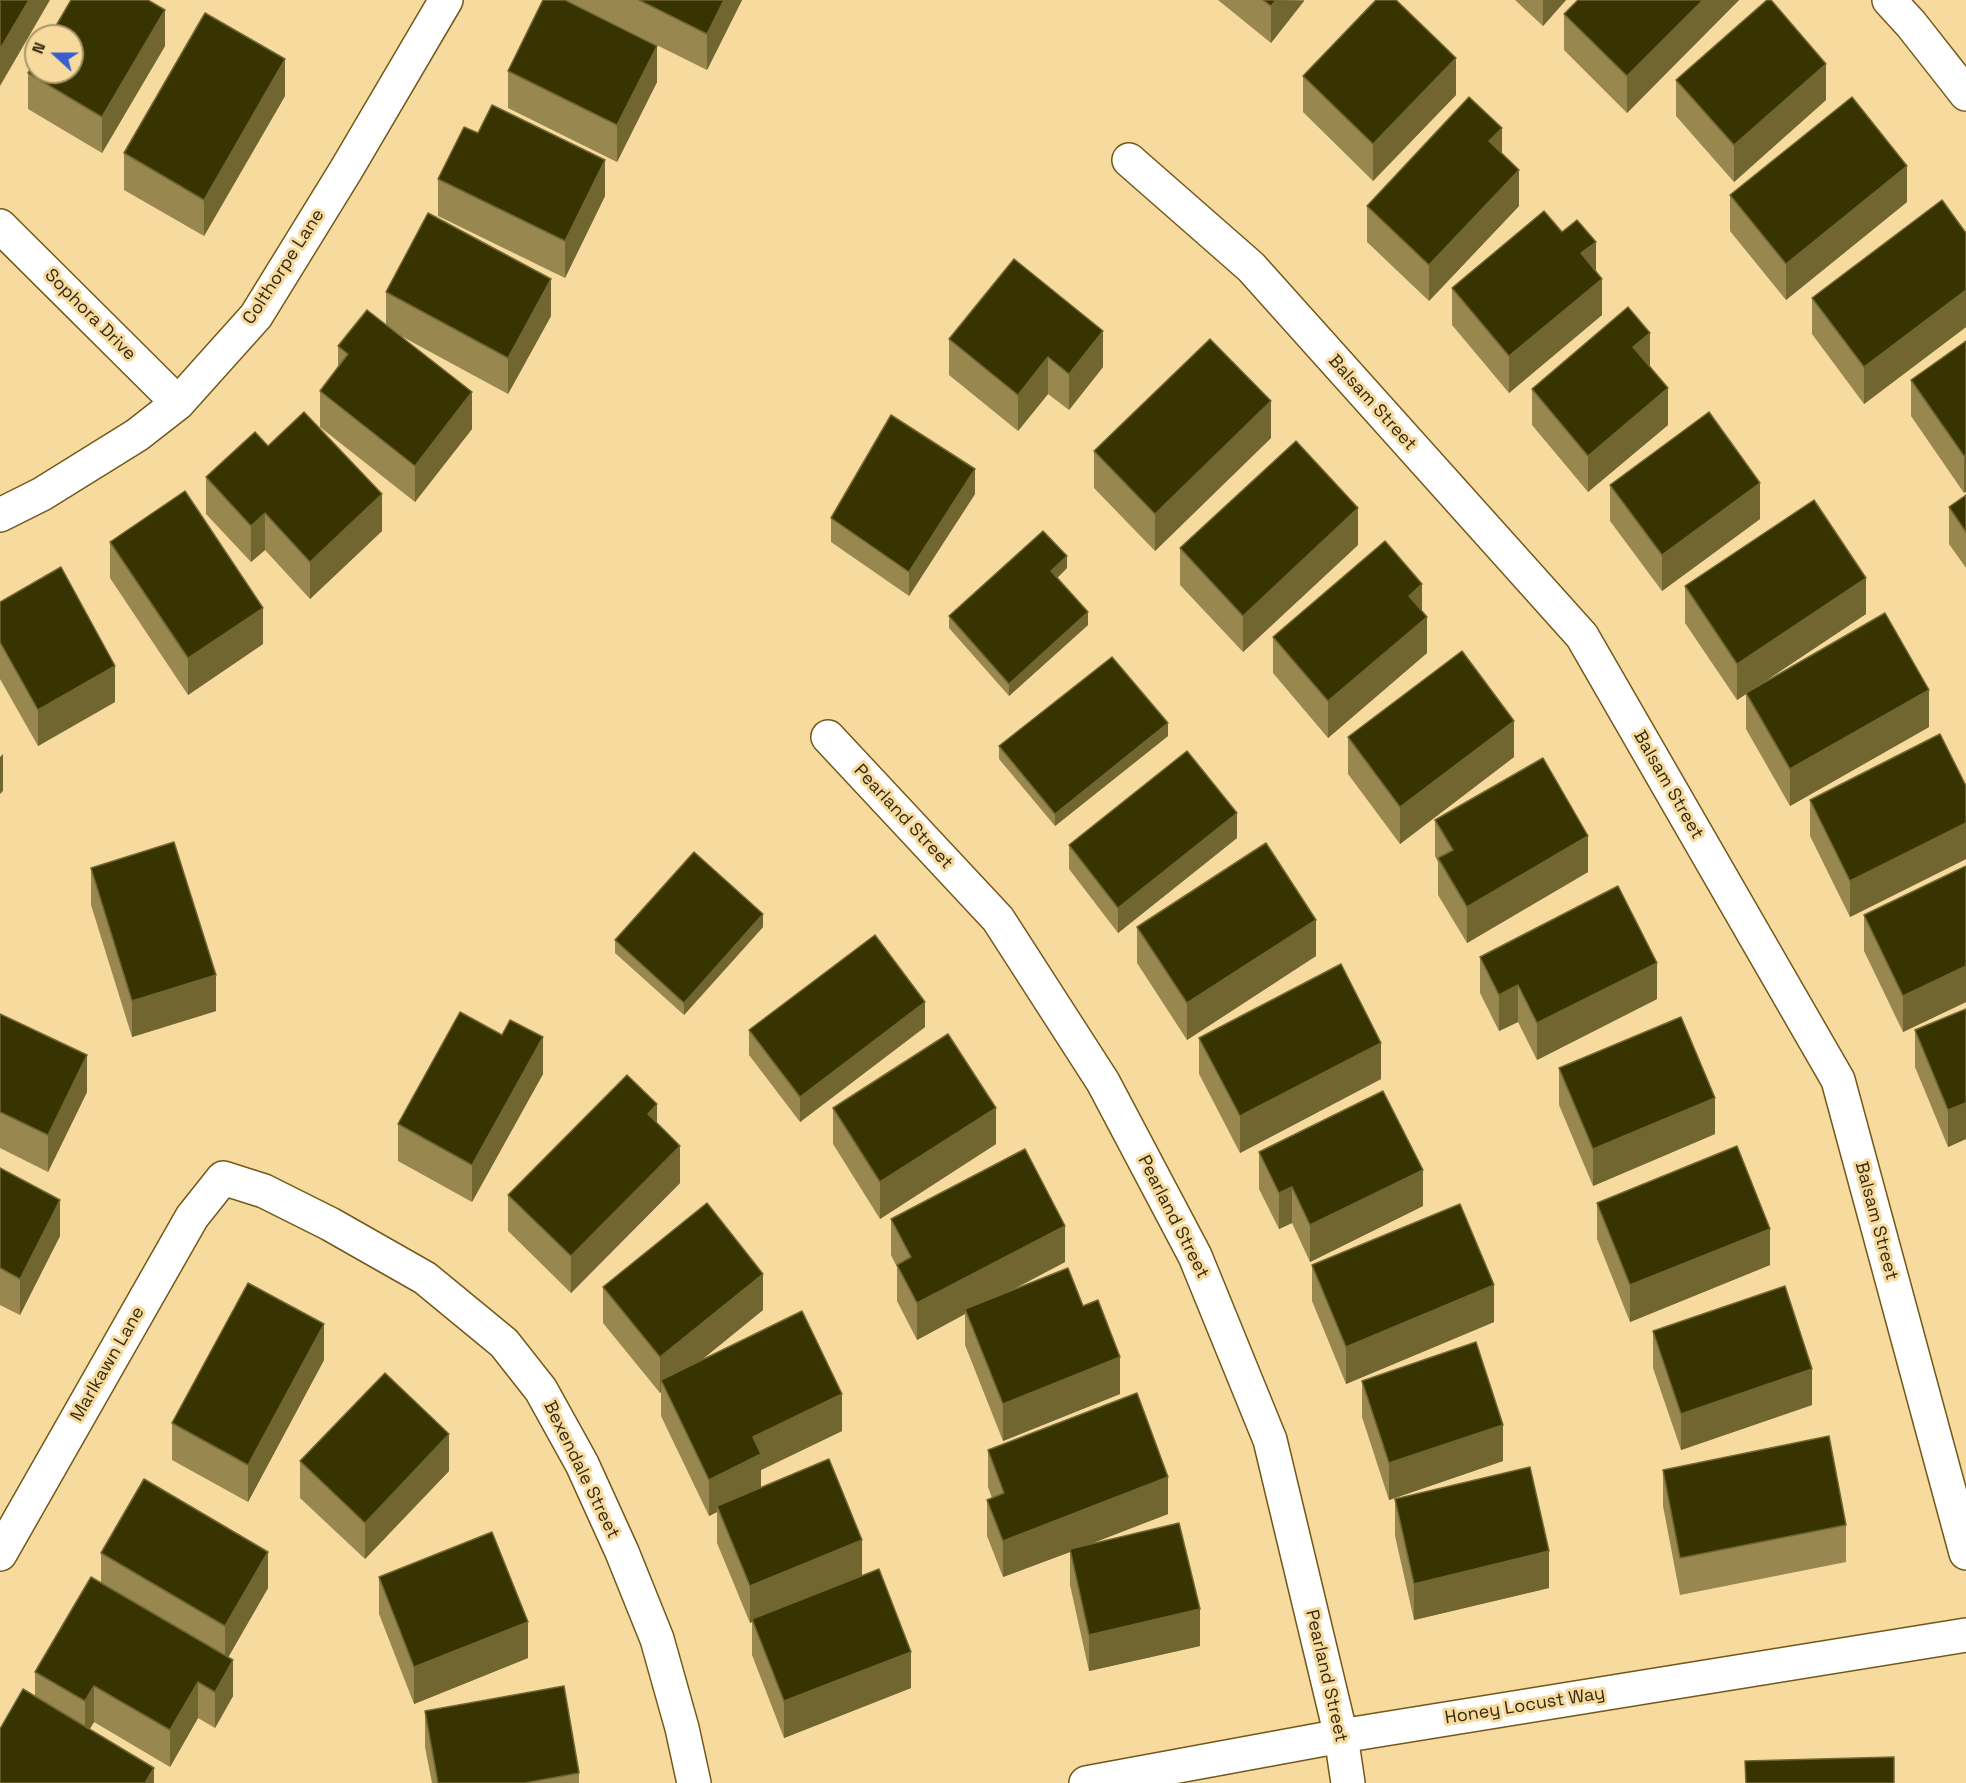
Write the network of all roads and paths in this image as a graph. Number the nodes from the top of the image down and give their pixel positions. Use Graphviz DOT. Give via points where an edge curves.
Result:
graph roads {
  1 [pos="446,0"];
  2 [pos="1889,0"];
  3 [pos="1966,94"];
  4 [pos="1129,160"];
  5 [pos="0,226"];
  6 [pos="178,404"];
  7 [pos="0,515"];
  8 [pos="828,737"];
  9 [pos="223,1178"];
  10 [pos="1966,1552"];
  11 [pos="0,1554"];
  12 [pos="1966,1635"];
  13 [pos="1341,1737"];
  14 [pos="694,1783"];
  15 [pos="1086,1783"];
  16 [pos="1348,1783"];
  1 -- 6 [label="street, Colthorpe Lane" via="256,316"];
  2 -- 3 [label="street"];
  4 -- 10 [label="street, Balsam Street" via="1251,267 1582,636 1838,1080"];
  5 -- 6 [label="street, Sophora Drive"];
  6 -- 7 [label="street, Colthorpe Lane" via="137,435 42,494"];
  8 -- 13 [label="street, Pearland Street" via="998,919 1103,1082 1195,1256 1270,1440"];
  9 -- 11 [label="street, Marlkawn Lane" via="192,1217"];
  9 -- 14 [label="street, Bexendale Street" via="264,1191 425,1278 504,1343 534,1380 582,1464 657,1639"];
  12 -- 13 [label="street, Honey Locust Way"];
  13 -- 15 [label="street, Honey Locust Way"];
  13 -- 16 [label="street, Pearland Street"];
}
